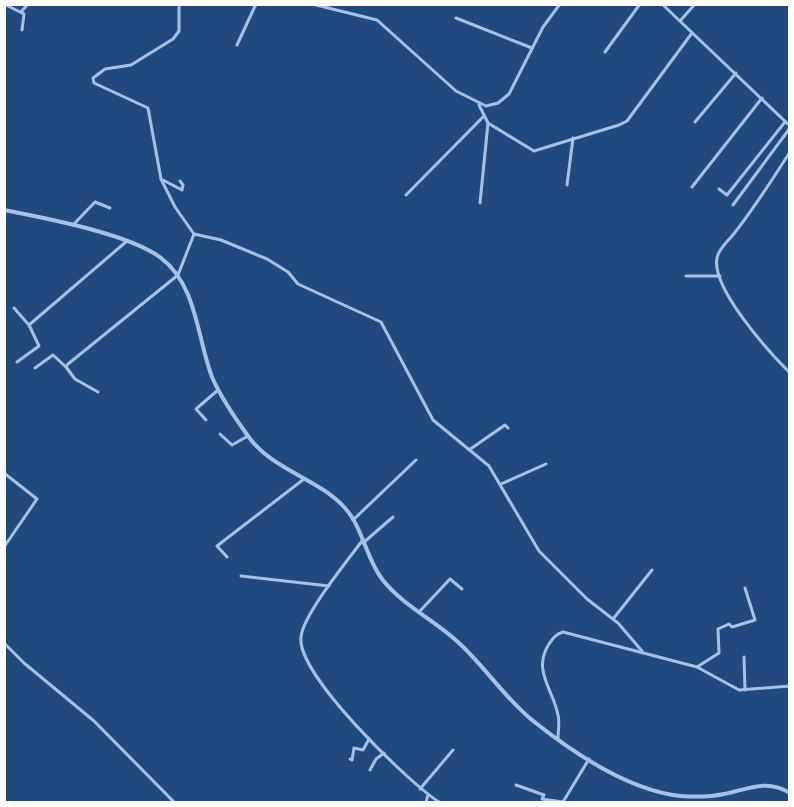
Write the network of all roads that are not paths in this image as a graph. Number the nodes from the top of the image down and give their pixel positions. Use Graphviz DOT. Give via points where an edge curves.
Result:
graph roads {
  1 [pos="28,4"];
  2 [pos="179,4"];
  3 [pos="256,4"];
  4 [pos="312,4"];
  5 [pos="561,4"];
  6 [pos="640,4"];
  7 [pos="662,4"];
  8 [pos="695,4"];
  9 [pos="6,5"];
  10 [pos="320,6"];
  11 [pos="21,12"];
  12 [pos="456,18"];
  13 [pos="680,21"];
  14 [pos="22,30"];
  15 [pos="692,33"];
  16 [pos="237,45"];
  17 [pos="532,48"];
  18 [pos="605,52"];
  19 [pos="736,73"];
  20 [pos="762,98"];
  21 [pos="478,103"];
  22 [pos="483,117"];
  23 [pos="695,122"];
  24 [pos="785,122"];
  25 [pos="488,123"];
  26 [pos="789,127"];
  27 [pos="573,138"];
  28 [pos="789,152"];
  29 [pos="161,179"];
  30 [pos="180,181"];
  31 [pos="567,185"];
  32 [pos="692,188"];
  33 [pos="719,189"];
  34 [pos="406,195"];
  35 [pos="480,203"];
  36 [pos="733,205"];
  37 [pos="110,208"];
  38 [pos="4,210"];
  39 [pos="73,226"];
  40 [pos="194,234"];
  41 [pos="127,241"];
  42 [pos="178,274"];
  43 [pos="686,276"];
  44 [pos="720,276"];
  45 [pos="14,308"];
  46 [pos="29,325"];
  47 [pos="16,362"];
  48 [pos="66,367"];
  49 [pos="34,368"];
  50 [pos="789,373"];
  51 [pos="218,390"];
  52 [pos="98,392"];
  53 [pos="206,420"];
  54 [pos="508,428"];
  55 [pos="220,434"];
  56 [pos="248,436"];
  57 [pos="469,450"];
  58 [pos="416,460"];
  59 [pos="546,464"];
  60 [pos="4,473"];
  61 [pos="304,479"];
  62 [pos="501,484"];
  63 [pos="393,517"];
  64 [pos="353,520"];
  65 [pos="362,542"];
  66 [pos="4,546"];
  67 [pos="226,557"];
  68 [pos="652,570"];
  69 [pos="241,576"];
  70 [pos="329,586"];
  71 [pos="745,588"];
  72 [pos="462,590"];
  73 [pos="419,612"];
  74 [pos="613,619"];
  75 [pos="4,643"];
  76 [pos="642,651"];
  77 [pos="744,657"];
  78 [pos="697,667"];
  79 [pos="789,686"];
  80 [pos="745,690"];
  81 [pos="558,738"];
  82 [pos="369,739"];
  83 [pos="453,750"];
  84 [pos="384,753"];
  85 [pos="350,759"];
  86 [pos="589,759"];
  87 [pos="370,770"];
  88 [pos="516,785"];
  89 [pos="420,789"];
  90 [pos="789,793"];
  91 [pos="428,795"];
  92 [pos="712,796"];
  93 [pos="174,802"];
  94 [pos="426,802"];
  95 [pos="439,802"];
  96 [pos="563,802"];
  97 [pos="709,802"];
  1 -- 11 [label="street"];
  2 -- 29 [label="street" via="179,31 173,39 132,65 105,69 93,78 94,83 111,93 148,108"];
  3 -- 16 [label="street"];
  4 -- 10 [label="street"];
  5 -- 17 [label="street"];
  6 -- 18 [label="street"];
  7 -- 13 [label="street"];
  8 -- 13 [label="street"];
  9 -- 11 [label="street"];
  10 -- 21 [label="street" via="377,20 456,91"];
  11 -- 14 [label="street"];
  12 -- 17 [label="street"];
  13 -- 15 [label="street"];
  15 -- 19 [label="street"];
  15 -- 27 [label="street" via="626,122"];
  17 -- 21 [label="street" via="504,99 492,105"];
  19 -- 20 [label="street"];
  19 -- 23 [label="street"];
  20 -- 24 [label="street"];
  20 -- 32 [label="street"];
  21 -- 22 [label="street"];
  22 -- 25 [label="street"];
  22 -- 34 [label="street"];
  24 -- 26 [label="street"];
  24 -- 33 [label="street" via="727,195"];
  25 -- 27 [label="street" via="534,151"];
  25 -- 35 [label="street"];
  26 -- 36 [label="street"];
  27 -- 31 [label="street"];
  28 -- 44 [label="street" via="717,256"];
  29 -- 30 [label="street" via="182,190"];
  29 -- 40 [label="street"];
  37 -- 39 [label="street" via="95,202"];
  38 -- 39 [label="street"];
  39 -- 41 [label="street"];
  40 -- 42 [label="street"];
  40 -- 57 [label="street" via="267,259 288,272 298,284 381,322 433,420"];
  41 -- 42 [label="street" via="151,251"];
  41 -- 46 [label="street"];
  42 -- 48 [label="street"];
  42 -- 51 [label="street"];
  43 -- 44 [label="street"];
  44 -- 50 [label="street" via="750,328"];
  45 -- 46 [label="street"];
  46 -- 47 [label="street" via="39,346"];
  48 -- 49 [label="street" via="53,355"];
  48 -- 52 [label="street" via="75,379"];
  51 -- 53 [label="street" via="196,409"];
  51 -- 56 [label="street"];
  54 -- 57 [label="street" via="505,425"];
  55 -- 56 [label="street" via="232,445"];
  56 -- 61 [label="street" via="262,451"];
  57 -- 62 [label="street" via="489,466"];
  58 -- 64 [label="street"];
  59 -- 62 [label="street"];
  60 -- 66 [label="street" via="37,499"];
  61 -- 64 [label="street" via="338,501"];
  61 -- 67 [label="street" via="217,546"];
  62 -- 74 [label="street" via="539,551"];
  63 -- 65 [label="street"];
  64 -- 65 [label="street"];
  65 -- 70 [label="street"];
  65 -- 73 [label="street" via="380,577"];
  68 -- 74 [label="street"];
  69 -- 70 [label="street"];
  70 -- 82 [label="street" via="301,633 302,649 307,664"];
  71 -- 78 [label="street" via="755,620 718,629 719,653"];
  72 -- 73 [label="street" via="450,579"];
  73 -- 81 [label="street" via="456,639 530,719"];
  74 -- 76 [label="street"];
  75 -- 93 [label="street" via="94,721"];
  76 -- 78 [label="street"];
  76 -- 81 [label="street" via="572,633 557,633 542,661 542,671 558,714"];
  77 -- 80 [label="street"];
  78 -- 80 [label="street"];
  79 -- 80 [label="street"];
  81 -- 86 [label="street"];
  82 -- 84 [label="street"];
  82 -- 85 [label="street" via="363,750 354,748"];
  83 -- 89 [label="street"];
  84 -- 87 [label="street"];
  84 -- 89 [label="street"];
  86 -- 92 [label="street" via="663,794"];
  86 -- 96 [label="street"];
  88 -- 96 [label="street" via="544,795 542,799"];
  89 -- 91 [label="street"];
  90 -- 92 [label="street" via="768,785"];
  91 -- 94 [label="street"];
  91 -- 95 [label="street"];
  92 -- 97 [label="street"];
}
